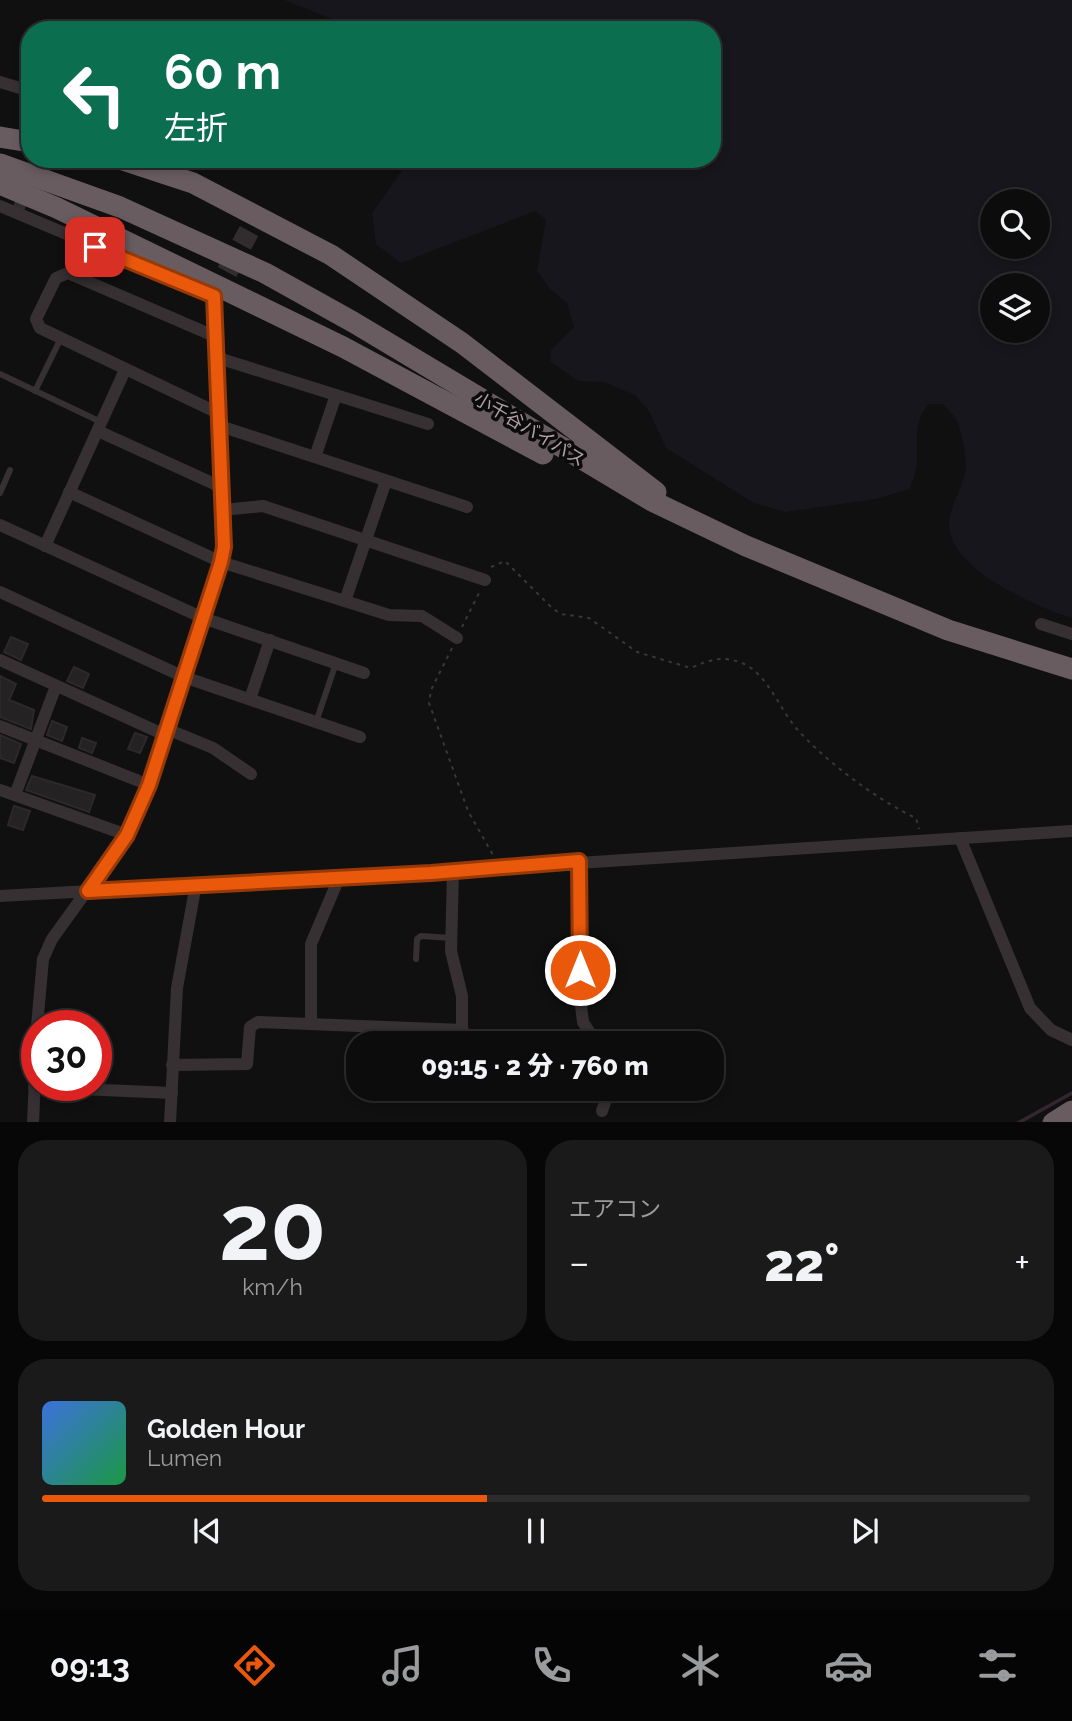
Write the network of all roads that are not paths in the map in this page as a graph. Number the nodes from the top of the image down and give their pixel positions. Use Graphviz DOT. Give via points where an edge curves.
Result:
graph roads {
  1 [pos="0,82"];
  2 [pos="21,88"];
  3 [pos="0,137"];
  4 [pos="21,140"];
  5 [pos="0,164"];
  6 [pos="147,168"];
  7 [pos="0,184"];
  8 [pos="0,206"];
  9 [pos="220,285"];
  10 [pos="214,336"];
  11 [pos="61,338"];
  12 [pos="215,357"];
  13 [pos="125,370"];
  14 [pos="0,374"];
  15 [pos="35,391"];
  16 [pos="336,395"];
  17 [pos="216,412"];
  18 [pos="428,424"];
  19 [pos="217,425"];
  20 [pos="99,426"];
  21 [pos="314,457"];
  22 [pos="10,470"];
  23 [pos="386,481"];
  24 [pos="221,487"];
  25 [pos="69,492"];
  26 [pos="0,493"];
  27 [pos="652,501"];
  28 [pos="467,507"];
  29 [pos="222,510"];
  30 [pos="676,513"];
  31 [pos="0,525"];
  32 [pos="366,540"];
  33 [pos="45,546"];
  34 [pos="221,562"];
  35 [pos="485,580"];
  36 [pos="0,592"];
  37 [pos="345,601"];
  38 [pos="203,618"];
  39 [pos="1041,624"];
  40 [pos="1072,634"];
  41 [pos="457,638"];
  42 [pos="270,640"];
  43 [pos="0,660"];
  44 [pos="336,663"];
  45 [pos="1072,670"];
  46 [pos="364,673"];
  47 [pos="184,677"];
  48 [pos="56,686"];
  49 [pos="250,699"];
  50 [pos="316,722"];
  51 [pos="0,726"];
  52 [pos="166,732"];
  53 [pos="360,737"];
  54 [pos="37,740"];
  55 [pos="251,774"];
  56 [pos="149,785"];
  57 [pos="0,790"];
  58 [pos="15,795"];
  59 [pos="1072,831"];
  60 [pos="127,835"];
  61 [pos="960,838"];
  62 [pos="579,861"];
  63 [pos="453,871"];
  64 [pos="340,878"];
  65 [pos="196,884"];
  66 [pos="88,891"];
  67 [pos="0,896"];
  68 [pos="451,938"];
  69 [pos="416,960"];
  70 [pos="39,1010"];
  71 [pos="311,1023"];
  72 [pos="398,1031"];
  73 [pos="463,1031"];
  74 [pos="589,1031"];
  75 [pos="1072,1040"];
  76 [pos="172,1065"];
  77 [pos="112,1090"];
  78 [pos="172,1093"];
  79 [pos="34,1101"];
  80 [pos="605,1101"];
  81 [pos="601,1111"];
  82 [pos="1072,1111"];
  83 [pos="33,1122"];
  84 [pos="170,1122"];
  85 [pos="1054,1122"];
  1 -- 2 [label="street"];
  3 -- 4 [label="highway"];
  5 -- 27 [label="highway, 小千谷バイパス" via="120,207 265,273"];
  6 -- 30 [label="highway" via="193,183 254,223 331,255 462,343 652,487"];
  7 -- 9 [label="highway"];
  8 -- 9 [label="street"];
  9 -- 10 [label="street"];
  9 -- 27 [label="highway" via="566,467"];
  10 -- 11 [label="street" via="68,273 56,278 36,319 40,328"];
  10 -- 12 [label="street"];
  11 -- 13 [label="street"];
  11 -- 15 [label="lane"];
  12 -- 16 [label="street"];
  12 -- 17 [label="street"];
  13 -- 17 [label="street"];
  13 -- 20 [label="street"];
  14 -- 15 [label="lane"];
  15 -- 20 [label="lane"];
  16 -- 18 [label="street"];
  16 -- 21 [label="street"];
  17 -- 19 [label="street"];
  19 -- 21 [label="street"];
  19 -- 24 [label="street"];
  20 -- 24 [label="street"];
  20 -- 25 [label="street"];
  21 -- 23 [label="street"];
  22 -- 26 [label="lane"];
  23 -- 28 [label="street"];
  23 -- 32 [label="street"];
  24 -- 29 [label="street"];
  25 -- 33 [label="street"];
  25 -- 34 [label="street"];
  27 -- 30 [label="highway, 小千谷バイパス"];
  29 -- 32 [label="street" via="263,506"];
  29 -- 34 [label="street"];
  30 -- 45 [label="highway, 小千谷バイパス" via="948,630"];
  31 -- 33 [label="street"];
  32 -- 35 [label="street"];
  32 -- 37 [label="street"];
  33 -- 38 [label="street"];
  34 -- 37 [label="street"];
  34 -- 38 [label="street"];
  36 -- 47 [label="street"];
  37 -- 41 [label="street" via="389,615 422,616"];
  38 -- 42 [label="street"];
  38 -- 47 [label="street"];
  39 -- 40 [label="street"];
  42 -- 44 [label="street"];
  42 -- 49 [label="street"];
  43 -- 48 [label="street"];
  44 -- 46 [label="street"];
  44 -- 50 [label="lane"];
  47 -- 49 [label="street"];
  47 -- 52 [label="street"];
  48 -- 52 [label="street"];
  48 -- 54 [label="street"];
  49 -- 50 [label="street"];
  50 -- 53 [label="street"];
  51 -- 54 [label="street"];
  52 -- 55 [label="street" via="213,748"];
  52 -- 56 [label="street"];
  54 -- 56 [label="street"];
  54 -- 58 [label="street"];
  56 -- 60 [label="street"];
  57 -- 58 [label="street"];
  58 -- 60 [label="street"];
  59 -- 61 [label="street"];
  60 -- 66 [label="street"];
  61 -- 62 [label="street"];
  61 -- 75 [label="street" via="1030,1008 1051,1030"];
  62 -- 63 [label="street"];
  62 -- 74 [label="street" via="580,997"];
  63 -- 64 [label="street"];
  63 -- 68 [label="street"];
  64 -- 65 [label="street"];
  64 -- 71 [label="street" via="311,944"];
  65 -- 66 [label="street"];
  65 -- 76 [label="street" via="177,988"];
  66 -- 67 [label="street"];
  66 -- 70 [label="street" via="52,939 43,959"];
  68 -- 69 [label="lane" via="421,936"];
  68 -- 73 [label="street" via="454,974 463,1003"];
  71 -- 72 [label="street"];
  71 -- 76 [label="street" via="252,1024 248,1059 242,1066"];
  76 -- 78 [label="street"];
  77 -- 78 [label="street"];
  78 -- 84 [label="street"];
  79 -- 83 [label="street"];
  80 -- 81 [label="street"];
  82 -- 85 [label="highway"];
}
